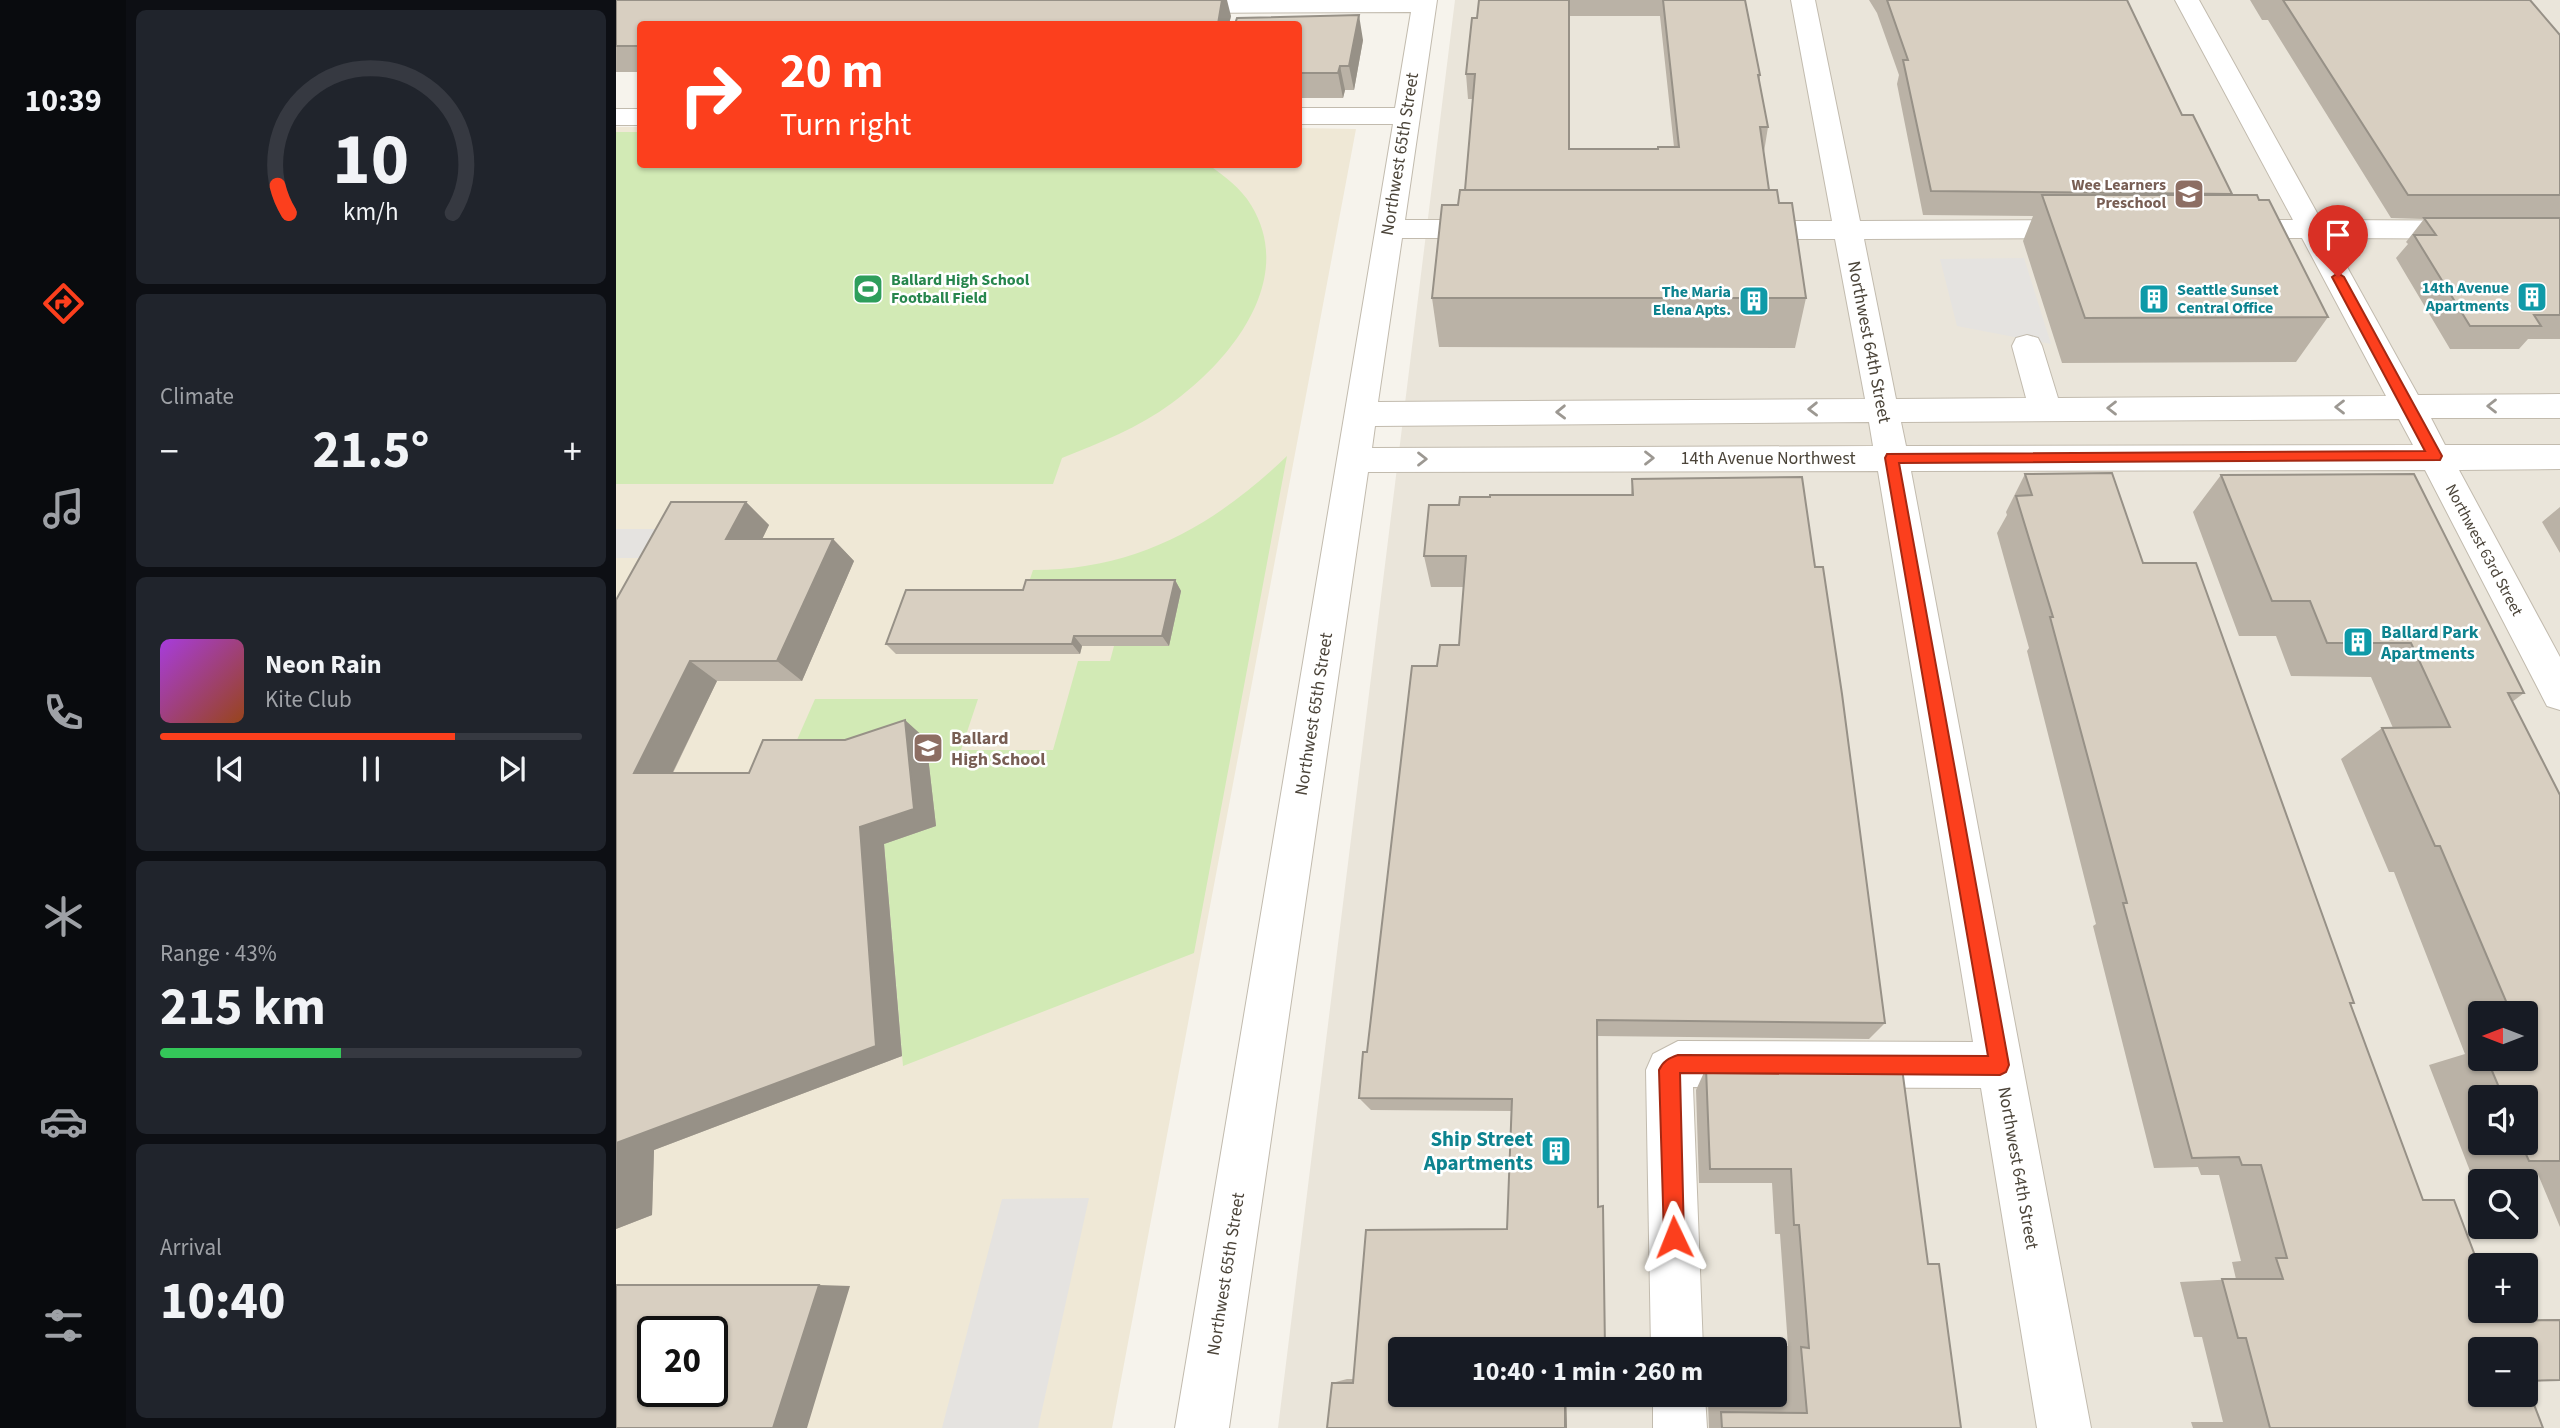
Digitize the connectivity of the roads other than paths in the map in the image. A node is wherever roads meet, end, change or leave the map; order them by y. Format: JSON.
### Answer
{"nodes":[{"id":1,"x":1803,"y":0,"type":"edge"},
{"id":2,"x":2187,"y":0,"type":"edge"},
{"id":3,"x":1425,"y":3,"type":"edge"},
{"id":4,"x":1158,"y":6,"type":"edge"},
{"id":5,"x":1302,"y":116,"type":"edge"},
{"id":6,"x":1406,"y":116,"type":"junction"},
{"id":7,"x":616,"y":117,"type":"edge"},
{"id":8,"x":637,"y":117,"type":"edge"},
{"id":9,"x":1388,"y":229,"type":"junction"},
{"id":10,"x":1514,"y":229,"type":"edge"},
{"id":11,"x":2099,"y":229,"type":"edge"},
{"id":12,"x":2208,"y":229,"type":"edge"},
{"id":13,"x":2311,"y":229,"type":"junction"},
{"id":14,"x":1719,"y":230,"type":"edge"},
{"id":15,"x":1848,"y":230,"type":"junction"},
{"id":16,"x":2560,"y":230,"type":"edge"},
{"id":17,"x":2027,"y":346,"type":"dead end"},
{"id":18,"x":2560,"y":406,"type":"edge"},
{"id":19,"x":2408,"y":407,"type":"junction"},
{"id":20,"x":1881,"y":408,"type":"junction"},
{"id":21,"x":2045,"y":408,"type":"junction"},
{"id":22,"x":1360,"y":414,"type":"junction"},
{"id":23,"x":2435,"y":456,"type":"junction"},
{"id":24,"x":2560,"y":457,"type":"edge"},
{"id":25,"x":1892,"y":458,"type":"junction"},
{"id":26,"x":1353,"y":460,"type":"junction"},
{"id":27,"x":2560,"y":694,"type":"edge"},
{"id":28,"x":2000,"y":1065,"type":"junction"},
{"id":29,"x":1677,"y":1337,"type":"edge"},
{"id":30,"x":1679,"y":1407,"type":"edge"},
{"id":31,"x":1202,"y":1428,"type":"edge"},
{"id":32,"x":1680,"y":1428,"type":"edge"},
{"id":33,"x":2064,"y":1428,"type":"edge"}],
"edges":[{"from":1,"to":15,"type":"street","name":"Northwest 64th Street"},
{"from":2,"to":13,"type":"street","name":"Northwest 63rd Street"},
{"from":3,"to":4,"type":"street"},
{"from":3,"to":6,"type":"street","name":"Northwest 65th Street"},
{"from":5,"to":6,"type":"street"},
{"from":6,"to":9,"type":"street","name":"Northwest 65th Street"},
{"from":7,"to":8,"type":"street"},
{"from":9,"to":10,"type":"street"},
{"from":9,"to":22,"type":"street","name":"Northwest 65th Street"},
{"from":11,"to":15,"type":"street"},
{"from":12,"to":13,"type":"street"},
{"from":13,"to":16,"type":"street"},
{"from":13,"to":19,"type":"street","name":"Northwest 63rd Street"},
{"from":14,"to":15,"type":"street"},
{"from":15,"to":20,"type":"street","name":"Northwest 64th Street"},
{"from":17,"to":21,"type":"street"},
{"from":18,"to":19,"type":"street","one_way":true},
{"from":19,"to":21,"type":"street","one_way":true},
{"from":19,"to":23,"type":"street","name":"Northwest 63rd Street"},
{"from":20,"to":21,"type":"street"},
{"from":20,"to":22,"type":"street","one_way":true},
{"from":20,"to":25,"type":"street","name":"Northwest 64th Street"},
{"from":22,"to":26,"type":"street","name":"Northwest 65th Street"},
{"from":23,"to":24,"type":"street","name":"14th Avenue Northwest"},
{"from":23,"to":25,"type":"street","name":"14th Avenue Northwest"},
{"from":23,"to":27,"type":"street","name":"Northwest 63rd Street"},
{"from":26,"to":25,"type":"street","name":"14th Avenue Northwest","one_way":true},
{"from":25,"to":28,"type":"street","name":"Northwest 64th Street"},
{"from":26,"to":31,"type":"street","name":"Northwest 65th Street"},
{"from":28,"to":29,"type":"street"},
{"from":28,"to":33,"type":"street","name":"Northwest 64th Street"},
{"from":30,"to":32,"type":"street"}]}
